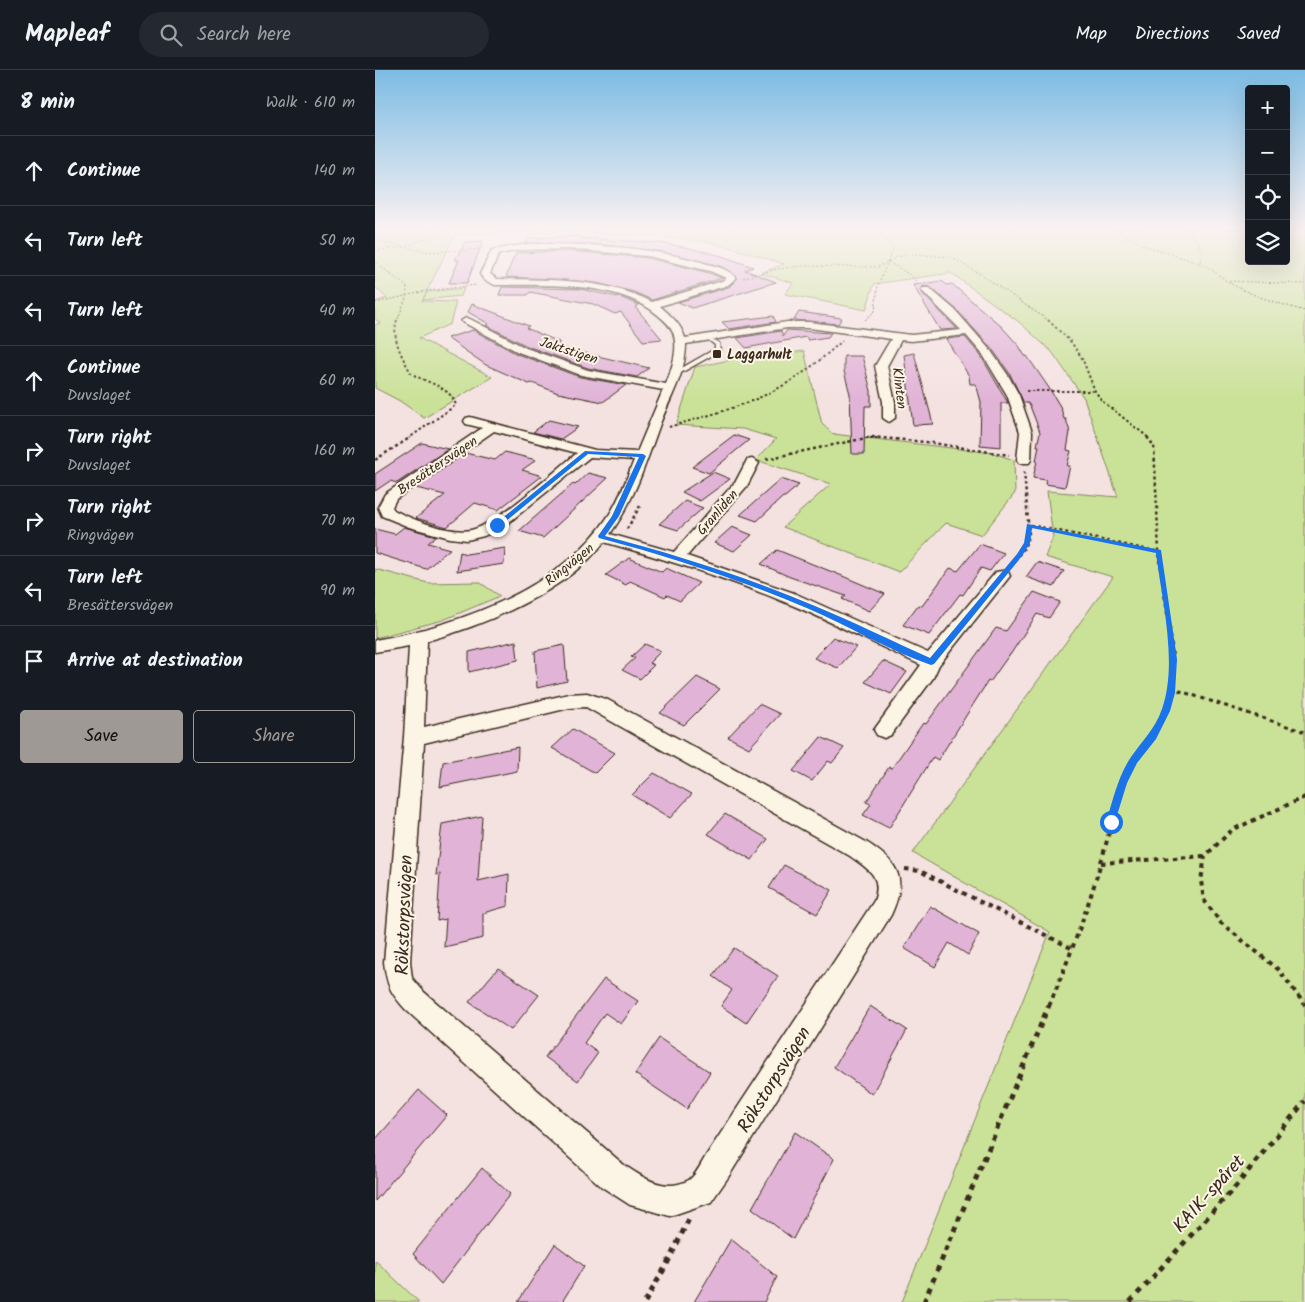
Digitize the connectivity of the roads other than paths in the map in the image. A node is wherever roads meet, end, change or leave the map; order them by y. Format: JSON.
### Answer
{"nodes":[{"id":1,"x":581,"y":285,"type":"edge"},
{"id":2,"x":719,"y":285,"type":"edge"},
{"id":3,"x":925,"y":290,"type":"road end"},
{"id":4,"x":651,"y":306,"type":"junction"},
{"id":5,"x":466,"y":321,"type":"dead end"},
{"id":6,"x":968,"y":332,"type":"junction"},
{"id":7,"x":897,"y":337,"type":"junction"},
{"id":8,"x":708,"y":338,"type":"junction"},
{"id":9,"x":681,"y":342,"type":"junction"},
{"id":10,"x":672,"y":381,"type":"junction"},
{"id":11,"x":889,"y":418,"type":"dead end"},
{"id":12,"x":470,"y":421,"type":"dead end"},
{"id":13,"x":492,"y":427,"type":"junction"},
{"id":14,"x":587,"y":452,"type":"junction"},
{"id":15,"x":643,"y":456,"type":"junction"},
{"id":16,"x":1025,"y":460,"type":"road end"},
{"id":17,"x":751,"y":463,"type":"road end"},
{"id":18,"x":610,"y":539,"type":"junction"},
{"id":19,"x":678,"y":557,"type":"junction"},
{"id":20,"x":1002,"y":576,"type":"road end"},
{"id":21,"x":418,"y":637,"type":"junction"},
{"id":22,"x":375,"y":646,"type":"edge"},
{"id":23,"x":931,"y":662,"type":"junction"},
{"id":24,"x":884,"y":730,"type":"dead end"},
{"id":25,"x":414,"y":737,"type":"junction"}],
"edges":[{"from":1,"to":4,"type":"street"},
{"from":2,"to":4,"type":"street"},
{"from":3,"to":6,"type":"street"},
{"from":4,"to":9,"type":"street"},
{"from":5,"to":10,"type":"street","name":"Jaktstigen"},
{"from":6,"to":7,"type":"street"},
{"from":6,"to":16,"type":"street"},
{"from":7,"to":8,"type":"street"},
{"from":7,"to":11,"type":"street","name":"Klinten"},
{"from":8,"to":9,"type":"street"},
{"from":8,"to":10,"type":"lane"},
{"from":9,"to":10,"type":"street","name":"Ringvägen"},
{"from":10,"to":15,"type":"street","name":"Ringvägen"},
{"from":12,"to":13,"type":"street","name":"Bresättersvägen"},
{"from":13,"to":14,"type":"street","name":"Bresättersvägen"},
{"from":13,"to":14,"type":"street","name":"Bresättersvägen"},
{"from":14,"to":15,"type":"street","name":"Bresättersvägen"},
{"from":15,"to":18,"type":"street","name":"Ringvägen"},
{"from":17,"to":19,"type":"street","name":"Granliden"},
{"from":18,"to":19,"type":"street"},
{"from":18,"to":21,"type":"street","name":"Ringvägen"},
{"from":19,"to":23,"type":"street"},
{"from":20,"to":23,"type":"street"},
{"from":21,"to":22,"type":"street","name":"Ringvägen"},
{"from":21,"to":25,"type":"street","name":"Rökstorpsvägen"},
{"from":23,"to":24,"type":"street"},
{"from":25,"to":25,"type":"street","name":"Rökstorpsvägen"}]}
